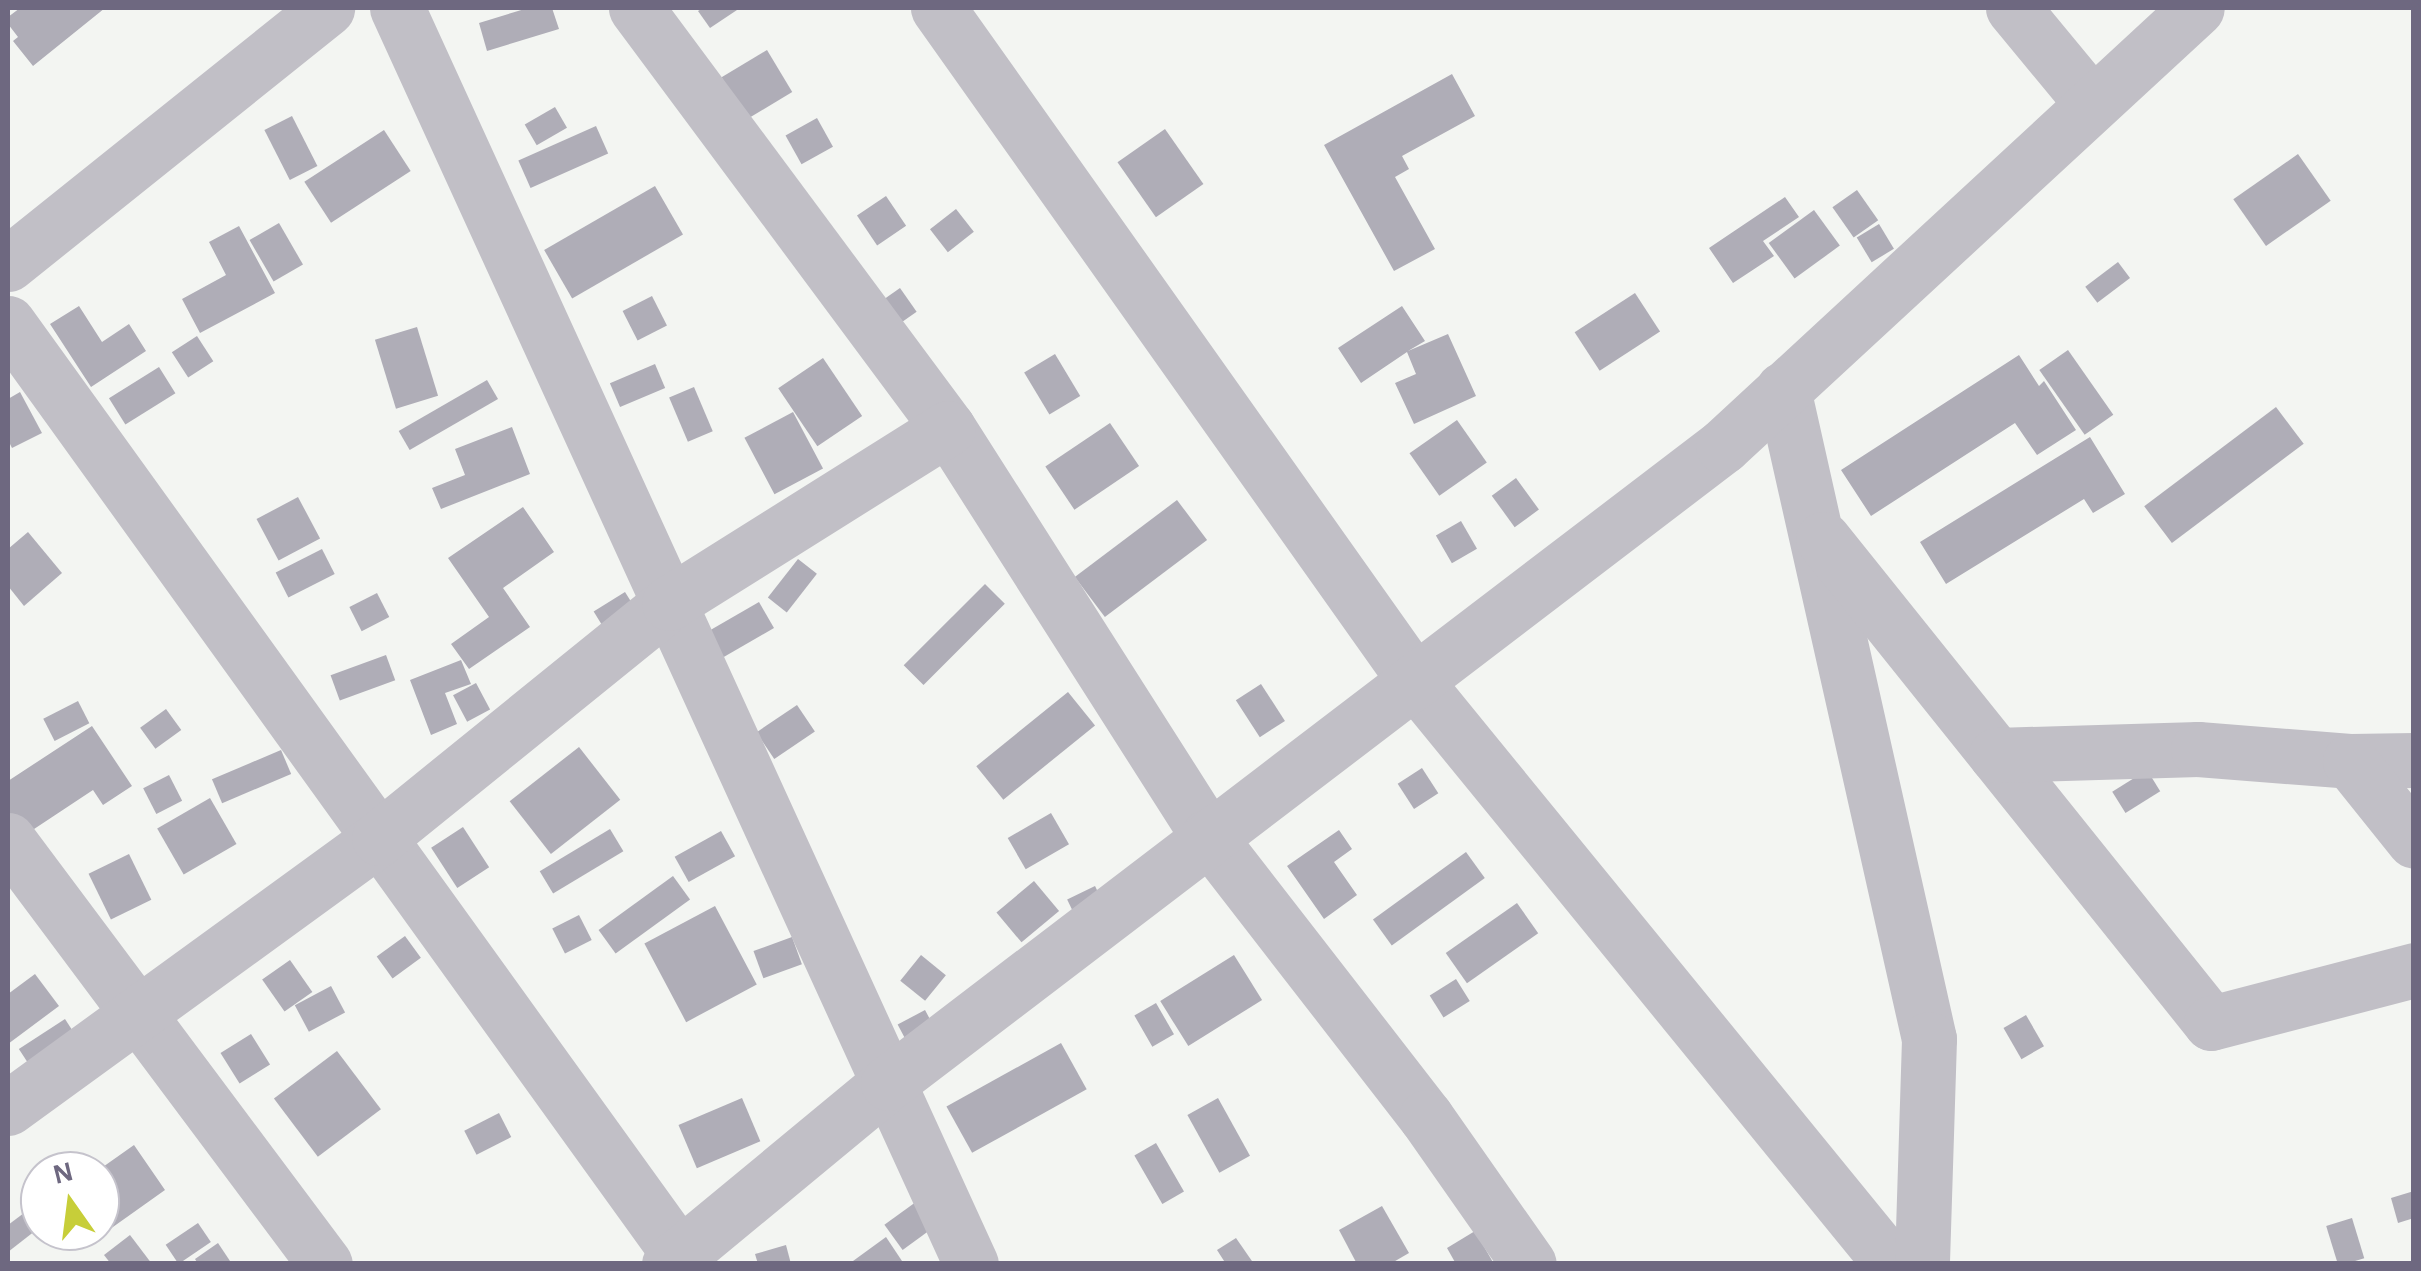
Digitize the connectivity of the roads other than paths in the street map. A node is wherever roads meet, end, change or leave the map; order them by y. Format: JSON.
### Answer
{"nodes":[{"id":1,"x":327,"y":8,"type":"edge"},
{"id":2,"x":396,"y":8,"type":"edge"},
{"id":3,"x":636,"y":8,"type":"edge"},
{"id":4,"x":938,"y":8,"type":"edge"},
{"id":5,"x":2013,"y":8,"type":"edge"},
{"id":6,"x":2197,"y":8,"type":"edge"},
{"id":7,"x":2090,"y":101,"type":"junction"},
{"id":8,"x":8,"y":264,"type":"edge"},
{"id":9,"x":8,"y":323,"type":"edge"},
{"id":10,"x":1783,"y":389,"type":"junction"},
{"id":11,"x":948,"y":428,"type":"junction"},
{"id":12,"x":1814,"y":529,"type":"junction"},
{"id":13,"x":669,"y":604,"type":"junction"},
{"id":14,"x":1415,"y":680,"type":"junction"},
{"id":15,"x":1996,"y":755,"type":"junction"},
{"id":16,"x":2414,"y":760,"type":"edge"},
{"id":17,"x":2350,"y":761,"type":"junction"},
{"id":18,"x":1208,"y":836,"type":"junction"},
{"id":19,"x":379,"y":838,"type":"junction"},
{"id":20,"x":8,"y":840,"type":"edge"},
{"id":21,"x":2414,"y":841,"type":"edge"},
{"id":22,"x":2414,"y":970,"type":"edge"},
{"id":23,"x":136,"y":1010,"type":"junction"},
{"id":24,"x":888,"y":1083,"type":"junction"},
{"id":25,"x":8,"y":1108,"type":"edge"},
{"id":26,"x":1918,"y":1259,"type":"edge"},
{"id":27,"x":678,"y":1261,"type":"edge"},
{"id":28,"x":326,"y":1264,"type":"edge"},
{"id":29,"x":971,"y":1264,"type":"edge"},
{"id":30,"x":1528,"y":1264,"type":"edge"}],
"edges":[{"from":1,"to":8,"type":"street"},
{"from":2,"to":13,"type":"street"},
{"from":3,"to":11,"type":"street"},
{"from":4,"to":14,"type":"street"},
{"from":5,"to":7,"type":"street"},
{"from":6,"to":7,"type":"street"},
{"from":7,"to":10,"type":"street"},
{"from":9,"to":19,"type":"street"},
{"from":10,"to":12,"type":"street"},
{"from":10,"to":14,"type":"street"},
{"from":11,"to":13,"type":"street"},
{"from":11,"to":18,"type":"street"},
{"from":12,"to":15,"type":"street"},
{"from":12,"to":26,"type":"street"},
{"from":13,"to":19,"type":"street"},
{"from":13,"to":24,"type":"street"},
{"from":14,"to":18,"type":"street"},
{"from":14,"to":26,"type":"street"},
{"from":15,"to":17,"type":"street"},
{"from":15,"to":22,"type":"street"},
{"from":16,"to":17,"type":"street"},
{"from":17,"to":21,"type":"street"},
{"from":18,"to":24,"type":"street"},
{"from":18,"to":30,"type":"street"},
{"from":19,"to":23,"type":"street"},
{"from":19,"to":27,"type":"street"},
{"from":20,"to":23,"type":"street"},
{"from":23,"to":25,"type":"street"},
{"from":23,"to":28,"type":"street"},
{"from":24,"to":27,"type":"street"},
{"from":24,"to":29,"type":"street"}]}
